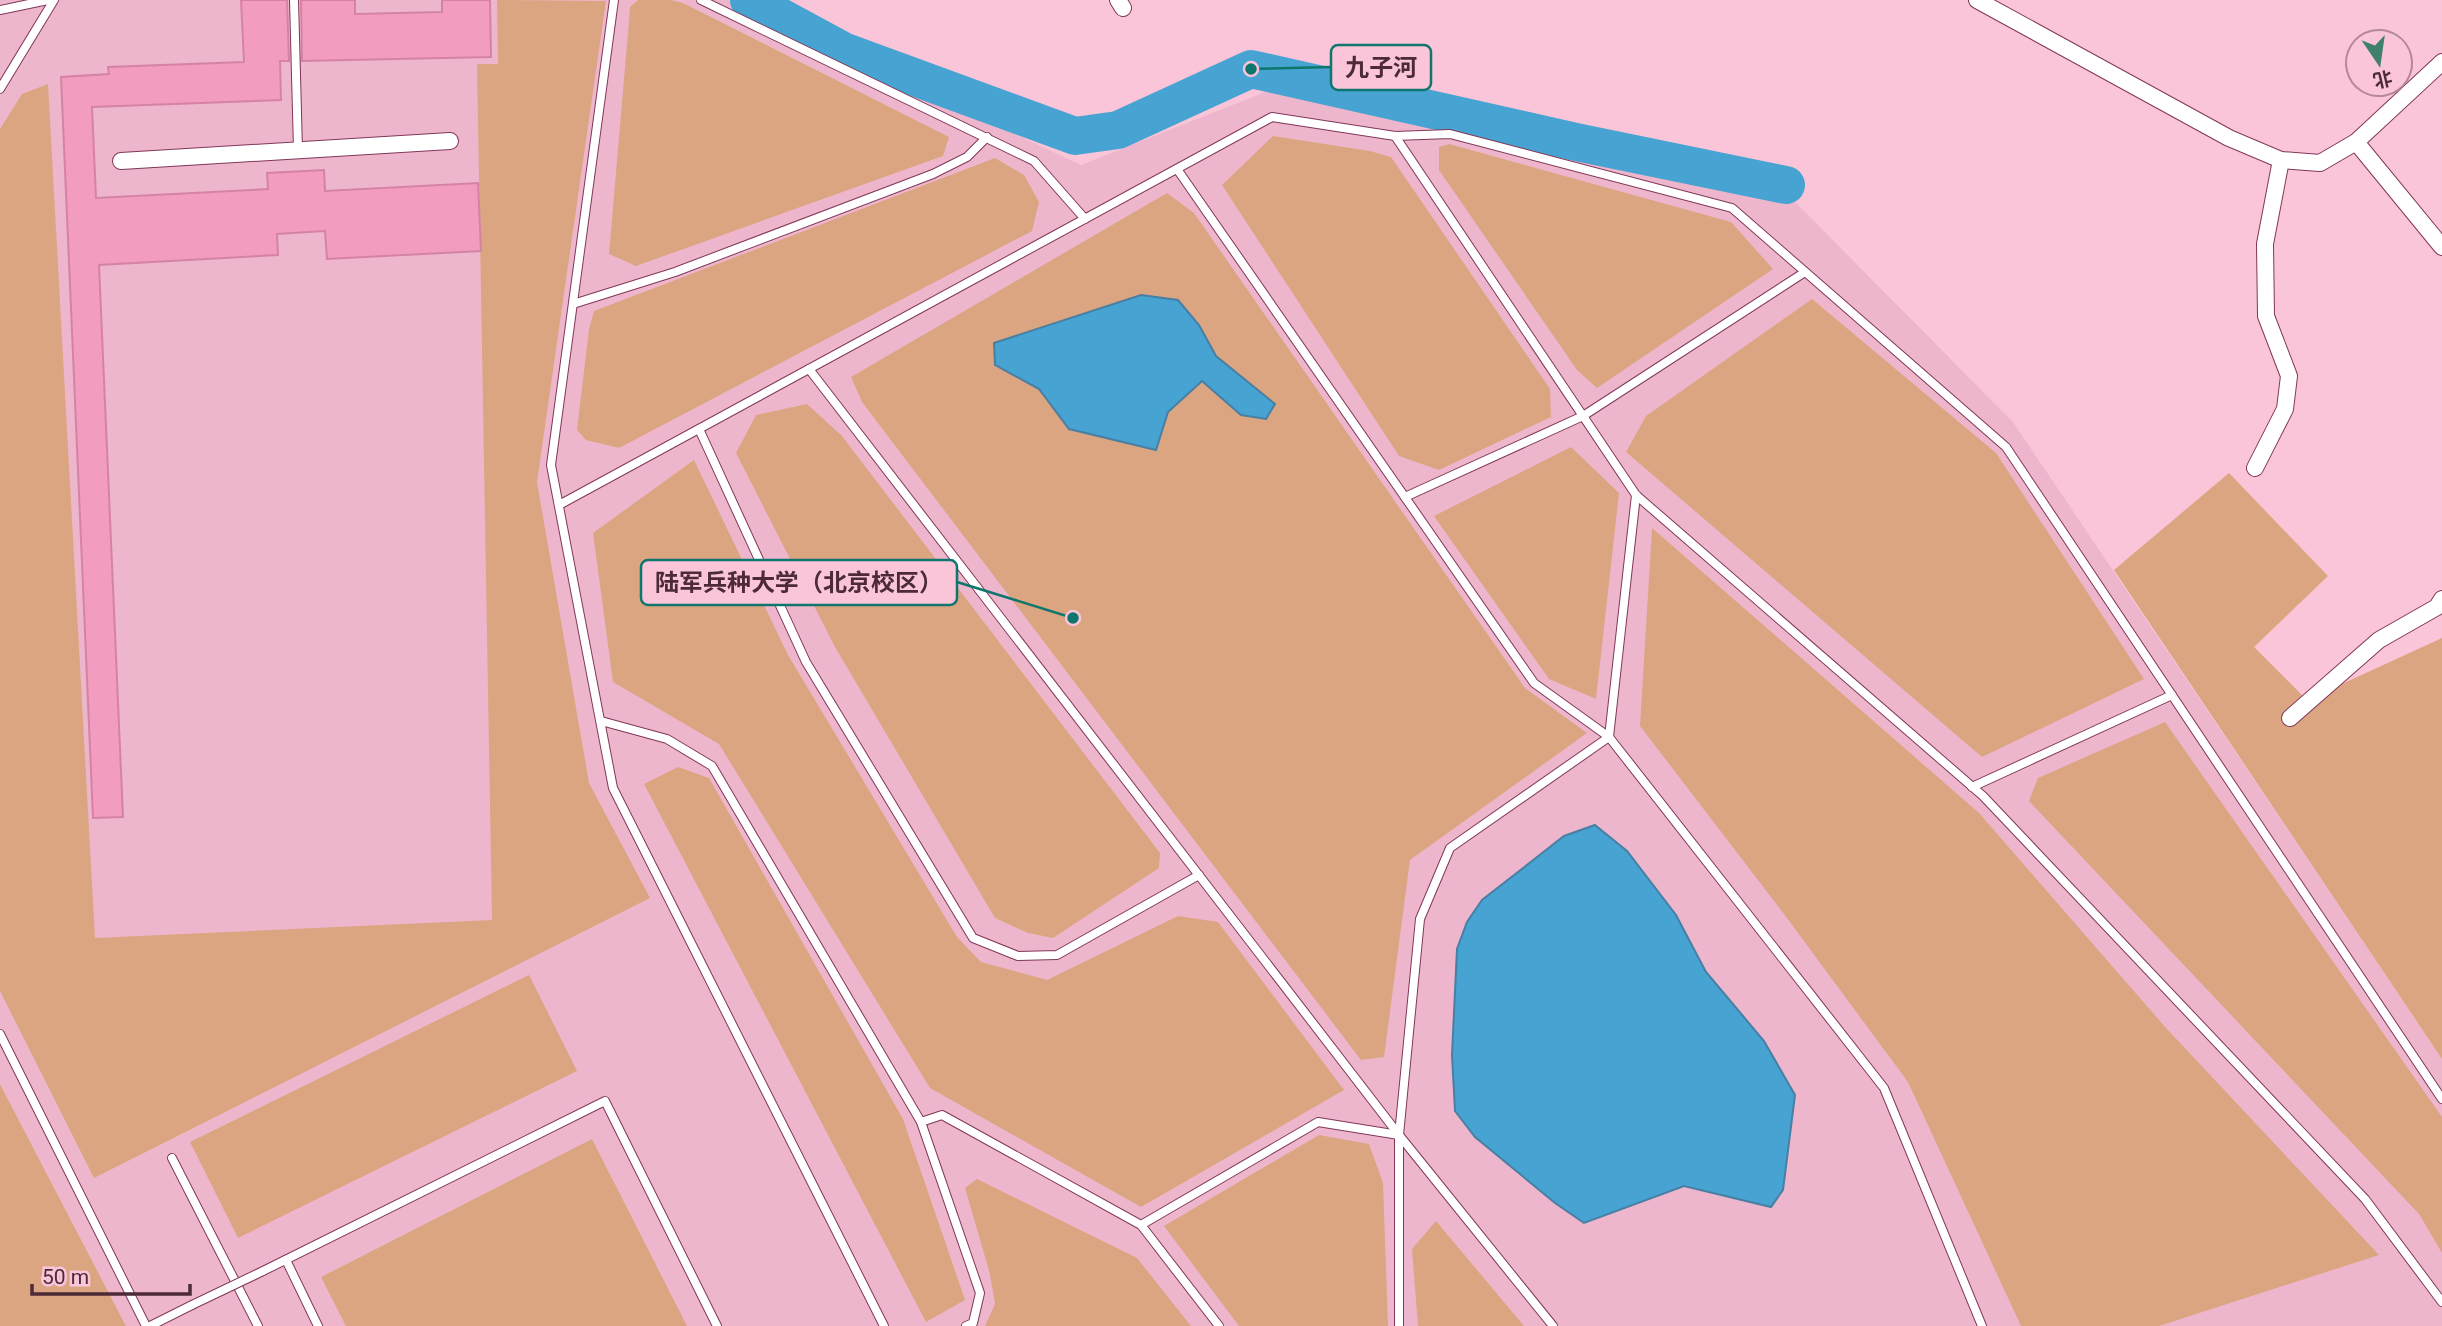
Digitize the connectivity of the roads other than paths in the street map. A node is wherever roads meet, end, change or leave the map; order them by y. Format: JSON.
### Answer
{"nodes":[{"id":1,"x":48,"y":0,"type":"edge"},
{"id":2,"x":54,"y":0,"type":"edge"},
{"id":3,"x":294,"y":0,"type":"edge"},
{"id":4,"x":614,"y":0,"type":"edge"},
{"id":5,"x":701,"y":0,"type":"edge"},
{"id":6,"x":1977,"y":0,"type":"edge"},
{"id":7,"x":0,"y":10,"type":"edge"},
{"id":8,"x":2442,"y":62,"type":"edge"},
{"id":9,"x":0,"y":89,"type":"edge"},
{"id":10,"x":1395,"y":136,"type":"junction"},
{"id":11,"x":987,"y":137,"type":"junction"},
{"id":12,"x":450,"y":141,"type":"dead end"},
{"id":13,"x":2356,"y":142,"type":"junction"},
{"id":14,"x":298,"y":150,"type":"junction"},
{"id":15,"x":2281,"y":160,"type":"junction"},
{"id":16,"x":121,"y":161,"type":"dead end"},
{"id":17,"x":1177,"y":169,"type":"junction"},
{"id":18,"x":1084,"y":219,"type":"junction"},
{"id":19,"x":2442,"y":247,"type":"edge"},
{"id":20,"x":1805,"y":272,"type":"junction"},
{"id":21,"x":573,"y":304,"type":"junction"},
{"id":22,"x":809,"y":369,"type":"junction"},
{"id":23,"x":1583,"y":416,"type":"junction"},
{"id":24,"x":699,"y":429,"type":"junction"},
{"id":25,"x":2255,"y":468,"type":"dead end"},
{"id":26,"x":1636,"y":495,"type":"junction"},
{"id":27,"x":1405,"y":497,"type":"junction"},
{"id":28,"x":559,"y":505,"type":"junction"},
{"id":29,"x":2442,"y":600,"type":"edge"},
{"id":30,"x":2172,"y":695,"type":"junction"},
{"id":31,"x":2290,"y":718,"type":"dead end"},
{"id":32,"x":601,"y":721,"type":"junction"},
{"id":33,"x":1609,"y":737,"type":"junction"},
{"id":34,"x":1972,"y":787,"type":"junction"},
{"id":35,"x":1199,"y":875,"type":"junction"},
{"id":36,"x":0,"y":1034,"type":"edge"},
{"id":37,"x":2442,"y":1099,"type":"edge"},
{"id":38,"x":921,"y":1122,"type":"junction"},
{"id":39,"x":1399,"y":1135,"type":"junction"},
{"id":40,"x":172,"y":1158,"type":"dead end"},
{"id":41,"x":1141,"y":1225,"type":"junction"},
{"id":42,"x":286,"y":1260,"type":"junction"},
{"id":43,"x":2442,"y":1302,"type":"edge"},
{"id":44,"x":148,"y":1326,"type":"edge"},
{"id":45,"x":258,"y":1326,"type":"edge"},
{"id":46,"x":318,"y":1326,"type":"edge"},
{"id":47,"x":717,"y":1326,"type":"edge"},
{"id":48,"x":884,"y":1326,"type":"edge"},
{"id":49,"x":966,"y":1326,"type":"edge"},
{"id":50,"x":1219,"y":1326,"type":"edge"},
{"id":51,"x":1399,"y":1326,"type":"edge"},
{"id":52,"x":1553,"y":1326,"type":"edge"},
{"id":53,"x":1982,"y":1326,"type":"edge"}],
"edges":[{"from":1,"to":7,"type":"lane"},
{"from":2,"to":9,"type":"lane"},
{"from":3,"to":14,"type":"lane"},
{"from":4,"to":21,"type":"lane"},
{"from":5,"to":11,"type":"lane"},
{"from":6,"to":15,"type":"street"},
{"from":8,"to":13,"type":"street"},
{"from":10,"to":17,"type":"lane"},
{"from":10,"to":20,"type":"lane"},
{"from":10,"to":23,"type":"lane"},
{"from":11,"to":18,"type":"lane"},
{"from":11,"to":21,"type":"lane"},
{"from":12,"to":14,"type":"street"},
{"from":13,"to":15,"type":"street"},
{"from":13,"to":19,"type":"street"},
{"from":14,"to":16,"type":"street"},
{"from":15,"to":25,"type":"street"},
{"from":17,"to":18,"type":"lane"},
{"from":17,"to":27,"type":"lane"},
{"from":18,"to":22,"type":"lane"},
{"from":20,"to":23,"type":"lane"},
{"from":20,"to":30,"type":"lane"},
{"from":21,"to":28,"type":"lane"},
{"from":22,"to":24,"type":"lane"},
{"from":22,"to":35,"type":"lane"},
{"from":23,"to":26,"type":"lane"},
{"from":23,"to":27,"type":"lane"},
{"from":24,"to":28,"type":"lane"},
{"from":24,"to":35,"type":"lane"},
{"from":26,"to":33,"type":"lane"},
{"from":26,"to":34,"type":"lane"},
{"from":27,"to":33,"type":"lane"},
{"from":28,"to":32,"type":"lane"},
{"from":29,"to":31,"type":"street"},
{"from":30,"to":34,"type":"lane"},
{"from":30,"to":37,"type":"lane"},
{"from":32,"to":38,"type":"lane"},
{"from":32,"to":48,"type":"lane"},
{"from":33,"to":39,"type":"lane"},
{"from":33,"to":53,"type":"lane"},
{"from":34,"to":43,"type":"lane"},
{"from":35,"to":39,"type":"lane"},
{"from":36,"to":44,"type":"lane"},
{"from":38,"to":41,"type":"lane"},
{"from":38,"to":49,"type":"lane"},
{"from":39,"to":41,"type":"lane"},
{"from":39,"to":51,"type":"lane"},
{"from":39,"to":52,"type":"lane"},
{"from":40,"to":45,"type":"lane"},
{"from":41,"to":50,"type":"lane"},
{"from":42,"to":44,"type":"lane","bridge":true},
{"from":42,"to":46,"type":"lane"},
{"from":42,"to":47,"type":"lane"}]}
